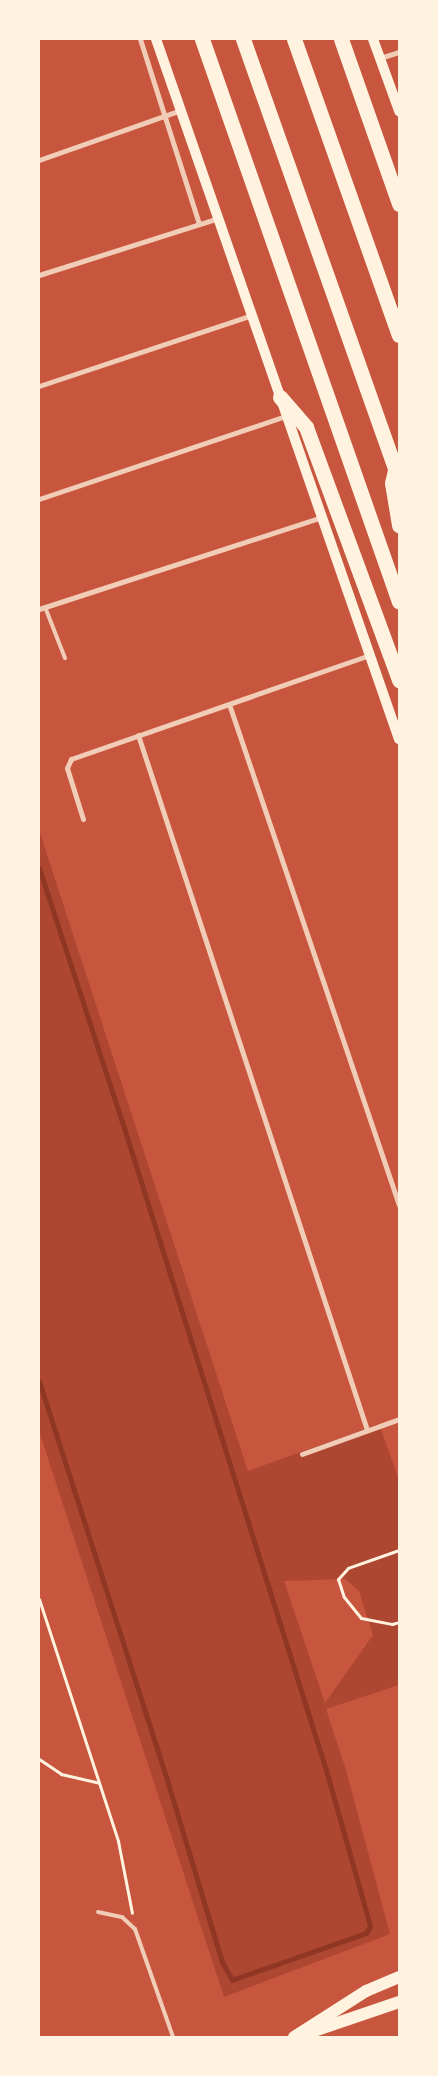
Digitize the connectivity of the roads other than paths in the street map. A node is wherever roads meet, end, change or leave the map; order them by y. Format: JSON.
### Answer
{"nodes":[{"id":1,"x":140,"y":39,"type":"edge"},
{"id":2,"x":202,"y":39,"type":"edge"},
{"id":3,"x":242,"y":39,"type":"edge"},
{"id":4,"x":294,"y":39,"type":"edge"},
{"id":5,"x":341,"y":39,"type":"edge"},
{"id":6,"x":373,"y":39,"type":"edge"},
{"id":7,"x":157,"y":41,"type":"edge"},
{"id":8,"x":399,"y":52,"type":"edge"},
{"id":9,"x":380,"y":58,"type":"junction"},
{"id":10,"x":181,"y":110,"type":"junction"},
{"id":11,"x":399,"y":111,"type":"edge"},
{"id":12,"x":164,"y":116,"type":"junction"},
{"id":13,"x":39,"y":160,"type":"edge"},
{"id":14,"x":399,"y":204,"type":"edge"},
{"id":15,"x":220,"y":218,"type":"junction"},
{"id":16,"x":199,"y":224,"type":"junction"},
{"id":17,"x":39,"y":275,"type":"edge"},
{"id":18,"x":252,"y":315,"type":"junction"},
{"id":19,"x":399,"y":335,"type":"edge"},
{"id":20,"x":39,"y":386,"type":"edge"},
{"id":21,"x":280,"y":397,"type":"junction"},
{"id":22,"x":286,"y":416,"type":"junction"},
{"id":23,"x":397,"y":474,"type":"edge"},
{"id":24,"x":39,"y":499,"type":"edge"},
{"id":25,"x":322,"y":517,"type":"junction"},
{"id":26,"x":399,"y":525,"type":"edge"},
{"id":27,"x":399,"y":602,"type":"edge"},
{"id":28,"x":45,"y":607,"type":"junction"},
{"id":29,"x":39,"y":609,"type":"edge"},
{"id":30,"x":371,"y":654,"type":"junction"},
{"id":31,"x":65,"y":658,"type":"dead end"},
{"id":32,"x":399,"y":680,"type":"edge"},
{"id":33,"x":228,"y":704,"type":"junction"},
{"id":34,"x":138,"y":735,"type":"junction"},
{"id":35,"x":399,"y":739,"type":"edge"},
{"id":36,"x":83,"y":819,"type":"dead end"},
{"id":37,"x":399,"y":1205,"type":"edge"},
{"id":38,"x":399,"y":1419,"type":"edge"},
{"id":39,"x":367,"y":1430,"type":"junction"},
{"id":40,"x":302,"y":1454,"type":"dead end"},
{"id":41,"x":98,"y":1912,"type":"dead end"},
{"id":42,"x":399,"y":1977,"type":"edge"},
{"id":43,"x":399,"y":2002,"type":"edge"},
{"id":44,"x":172,"y":2037,"type":"edge"},
{"id":45,"x":294,"y":2037,"type":"edge"}],
"edges":[{"from":1,"to":12,"type":"street"},
{"from":2,"to":27,"type":"highway"},
{"from":3,"to":23,"type":"highway"},
{"from":4,"to":19,"type":"highway"},
{"from":5,"to":14,"type":"highway"},
{"from":6,"to":9,"type":"main road"},
{"from":7,"to":10,"type":"main road"},
{"from":8,"to":9,"type":"street"},
{"from":9,"to":11,"type":"main road"},
{"from":10,"to":12,"type":"street"},
{"from":10,"to":15,"type":"main road"},
{"from":12,"to":13,"type":"street"},
{"from":12,"to":16,"type":"street"},
{"from":15,"to":16,"type":"street"},
{"from":15,"to":18,"type":"main road"},
{"from":16,"to":17,"type":"street"},
{"from":18,"to":20,"type":"street"},
{"from":18,"to":21,"type":"main road"},
{"from":21,"to":22,"type":"main road"},
{"from":21,"to":32,"type":"highway"},
{"from":22,"to":24,"type":"street"},
{"from":22,"to":25,"type":"main road"},
{"from":23,"to":26,"type":"highway"},
{"from":25,"to":28,"type":"street"},
{"from":25,"to":30,"type":"main road"},
{"from":28,"to":29,"type":"street"},
{"from":28,"to":31,"type":"lane"},
{"from":30,"to":33,"type":"street"},
{"from":30,"to":35,"type":"main road"},
{"from":33,"to":34,"type":"street"},
{"from":33,"to":37,"type":"street"},
{"from":34,"to":36,"type":"street"},
{"from":34,"to":39,"type":"street"},
{"from":38,"to":39,"type":"street"},
{"from":39,"to":40,"type":"street"},
{"from":41,"to":44,"type":"lane"},
{"from":42,"to":45,"type":"main road"},
{"from":43,"to":45,"type":"main road"}]}
